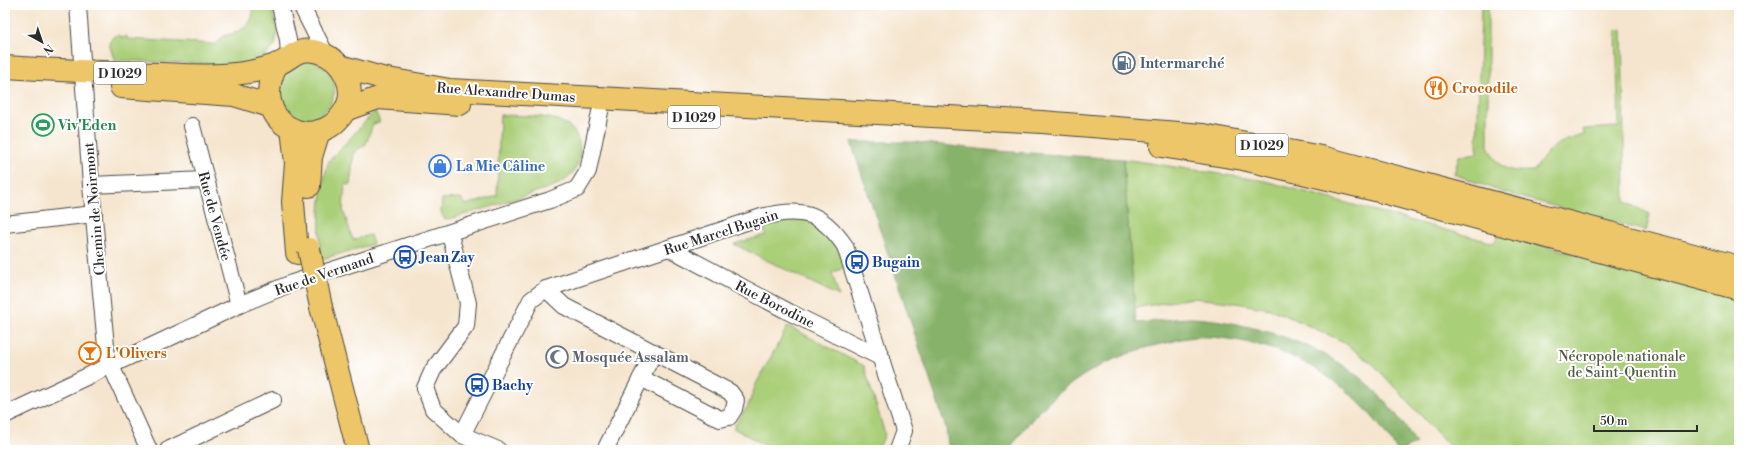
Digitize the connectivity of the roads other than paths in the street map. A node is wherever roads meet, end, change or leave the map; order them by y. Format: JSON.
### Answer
{"nodes":[{"id":1,"x":78,"y":5,"type":"edge"},
{"id":2,"x":280,"y":5,"type":"edge"},
{"id":3,"x":301,"y":5,"type":"edge"},
{"id":4,"x":283,"y":60,"type":"junction"},
{"id":5,"x":333,"y":60,"type":"junction"},
{"id":6,"x":5,"y":67,"type":"edge"},
{"id":7,"x":84,"y":79,"type":"junction"},
{"id":8,"x":5,"y":80,"type":"edge"},
{"id":9,"x":601,"y":105,"type":"junction"},
{"id":10,"x":270,"y":106,"type":"junction"},
{"id":11,"x":345,"y":110,"type":"junction"},
{"id":12,"x":192,"y":126,"type":"dead end"},
{"id":13,"x":292,"y":129,"type":"junction"},
{"id":14,"x":319,"y":131,"type":"junction"},
{"id":15,"x":205,"y":180,"type":"junction"},
{"id":16,"x":91,"y":185,"type":"junction"},
{"id":17,"x":94,"y":214,"type":"junction"},
{"id":18,"x":5,"y":224,"type":"edge"},
{"id":19,"x":448,"y":233,"type":"junction"},
{"id":20,"x":669,"y":248,"type":"junction"},
{"id":21,"x":303,"y":251,"type":"junction"},
{"id":22,"x":1739,"y":267,"type":"edge"},
{"id":23,"x":546,"y":289,"type":"junction"},
{"id":24,"x":1739,"y":289,"type":"edge"},
{"id":25,"x":239,"y":305,"type":"junction"},
{"id":26,"x":314,"y":309,"type":"junction"},
{"id":27,"x":654,"y":352,"type":"junction"},
{"id":28,"x":882,"y":358,"type":"junction"},
{"id":29,"x":111,"y":365,"type":"junction"},
{"id":30,"x":641,"y":378,"type":"junction"},
{"id":31,"x":273,"y":400,"type":"dead end"},
{"id":32,"x":5,"y":415,"type":"edge"},
{"id":33,"x":462,"y":435,"type":"junction"},
{"id":34,"x":149,"y":450,"type":"edge"},
{"id":35,"x":168,"y":450,"type":"edge"},
{"id":36,"x":347,"y":450,"type":"edge"},
{"id":37,"x":358,"y":450,"type":"edge"},
{"id":38,"x":471,"y":450,"type":"edge"},
{"id":39,"x":498,"y":450,"type":"edge"},
{"id":40,"x":605,"y":450,"type":"edge"},
{"id":41,"x":897,"y":450,"type":"edge"}],
"edges":[{"from":1,"to":7,"type":"street","name":"Chemin de Noirmont"},
{"from":2,"to":4,"type":"street"},
{"from":3,"to":5,"type":"street"},
{"from":4,"to":5,"type":"main road"},
{"from":4,"to":7,"type":"main road","number":"D 1029"},
{"from":4,"to":10,"type":"main road"},
{"from":5,"to":9,"type":"main road","name":"Rue Alexandre Dumas"},
{"from":5,"to":11,"type":"main road"},
{"from":6,"to":7,"type":"main road","number":"D 1029"},
{"from":7,"to":8,"type":"main road"},
{"from":7,"to":10,"type":"main road"},
{"from":7,"to":16,"type":"street","name":"Chemin de Noirmont"},
{"from":9,"to":11,"type":"main road","name":"Rue Alexandre Dumas"},
{"from":9,"to":19,"type":"street","name":"Rue de Vermand"},
{"from":9,"to":22,"type":"main road","number":"D 1029"},
{"from":9,"to":24,"type":"main road","number":"D 1029"},
{"from":10,"to":13,"type":"main road"},
{"from":11,"to":14,"type":"main road"},
{"from":12,"to":15,"type":"street","name":"Rue de Vendée"},
{"from":13,"to":14,"type":"main road"},
{"from":13,"to":21,"type":"main road"},
{"from":14,"to":21,"type":"main road"},
{"from":15,"to":16,"type":"street"},
{"from":15,"to":25,"type":"street","name":"Rue de Vendée"},
{"from":16,"to":17,"type":"street","name":"Chemin de Noirmont"},
{"from":17,"to":18,"type":"street"},
{"from":17,"to":29,"type":"street","name":"Chemin de Noirmont"},
{"from":19,"to":25,"type":"street","name":"Rue de Vermand"},
{"from":19,"to":33,"type":"street"},
{"from":20,"to":23,"type":"street","name":"Rue Marcel Bugain"},
{"from":20,"to":28,"type":"street","name":"Rue Borodine"},
{"from":20,"to":28,"type":"street","name":"Rue Marcel Bugain"},
{"from":21,"to":26,"type":"main road"},
{"from":23,"to":27,"type":"street"},
{"from":23,"to":33,"type":"street","name":"Rue Marcel Bugain"},
{"from":25,"to":29,"type":"street","name":"Rue de Vermand"},
{"from":26,"to":36,"type":"main road"},
{"from":26,"to":37,"type":"main road"},
{"from":27,"to":30,"type":"street"},
{"from":27,"to":30,"type":"street"},
{"from":28,"to":41,"type":"street","name":"Rue Marcel Bugain"},
{"from":29,"to":32,"type":"street","name":"Rue de Vermand"},
{"from":29,"to":34,"type":"street","name":"Chemin de Noirmont"},
{"from":30,"to":40,"type":"street"},
{"from":31,"to":35,"type":"street"},
{"from":33,"to":38,"type":"street"},
{"from":33,"to":39,"type":"street"}]}
